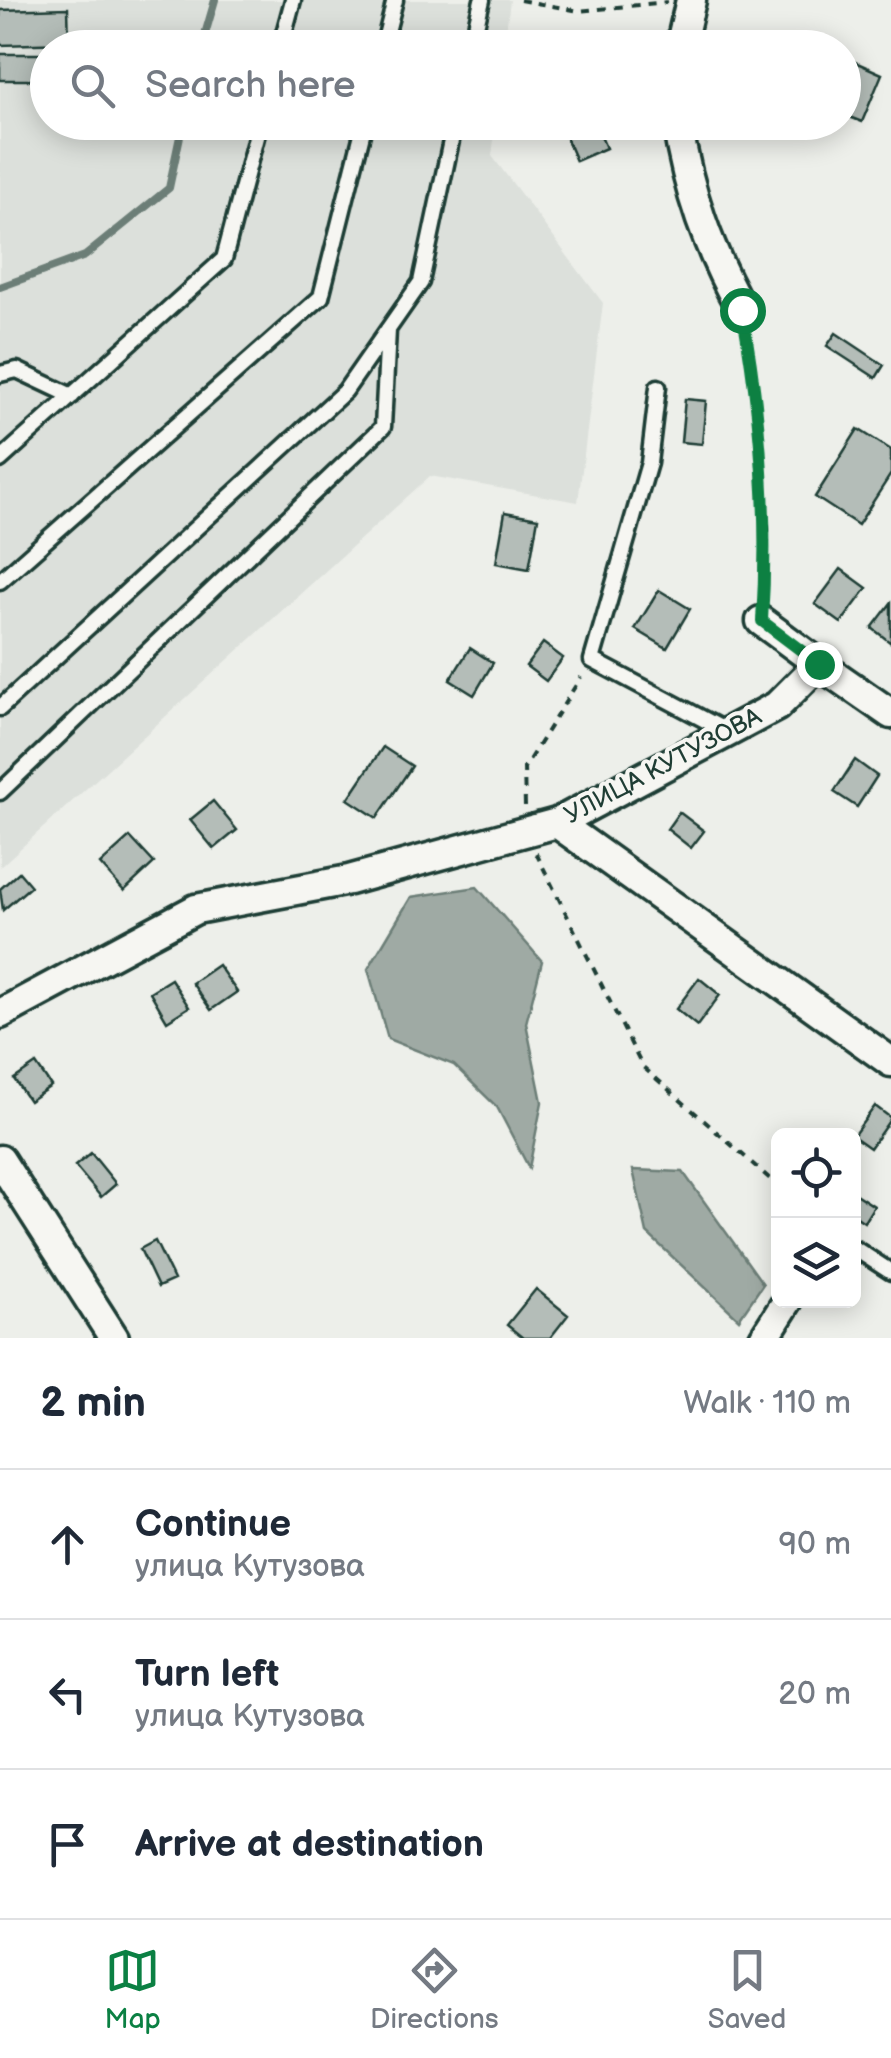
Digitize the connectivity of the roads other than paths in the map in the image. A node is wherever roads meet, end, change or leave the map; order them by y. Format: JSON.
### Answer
{"nodes":[{"id":1,"x":293,"y":0,"type":"edge"},
{"id":2,"x":396,"y":0,"type":"edge"},
{"id":3,"x":482,"y":0,"type":"edge"},
{"id":4,"x":692,"y":0,"type":"edge"},
{"id":5,"x":285,"y":30,"type":"edge"},
{"id":6,"x":388,"y":30,"type":"edge"},
{"id":7,"x":476,"y":30,"type":"edge"},
{"id":8,"x":684,"y":30,"type":"edge"},
{"id":9,"x":255,"y":140,"type":"edge"},
{"id":10,"x":360,"y":140,"type":"edge"},
{"id":11,"x":452,"y":140,"type":"edge"},
{"id":12,"x":680,"y":140,"type":"edge"},
{"id":13,"x":742,"y":310,"type":"road end"},
{"id":14,"x":388,"y":329,"type":"junction"},
{"id":15,"x":0,"y":374,"type":"edge"},
{"id":16,"x":658,"y":387,"type":"dead end"},
{"id":17,"x":72,"y":396,"type":"junction"},
{"id":18,"x":0,"y":460,"type":"edge"},
{"id":19,"x":0,"y":581,"type":"edge"},
{"id":20,"x":762,"y":621,"type":"road end"},
{"id":21,"x":819,"y":664,"type":"junction"},
{"id":22,"x":0,"y":708,"type":"edge"},
{"id":23,"x":891,"y":714,"type":"edge"},
{"id":24,"x":727,"y":732,"type":"junction"},
{"id":25,"x":0,"y":792,"type":"edge"},
{"id":26,"x":558,"y":823,"type":"junction"},
{"id":27,"x":0,"y":1014,"type":"edge"},
{"id":28,"x":891,"y":1062,"type":"edge"},
{"id":29,"x":0,"y":1160,"type":"edge"},
{"id":30,"x":861,"y":1253,"type":"edge"},
{"id":31,"x":891,"y":1272,"type":"edge"},
{"id":32,"x":783,"y":1308,"type":"edge"},
{"id":33,"x":114,"y":1338,"type":"edge"},
{"id":34,"x":764,"y":1338,"type":"edge"}],
"edges":[{"from":1,"to":5,"type":"lane"},
{"from":2,"to":6,"type":"lane"},
{"from":3,"to":7,"type":"lane"},
{"from":4,"to":8,"type":"street"},
{"from":9,"to":17,"type":"lane"},
{"from":10,"to":19,"type":"lane"},
{"from":11,"to":14,"type":"lane"},
{"from":12,"to":13,"type":"street"},
{"from":14,"to":22,"type":"lane"},
{"from":14,"to":25,"type":"lane"},
{"from":15,"to":17,"type":"lane"},
{"from":16,"to":24,"type":"lane"},
{"from":17,"to":18,"type":"lane"},
{"from":20,"to":21,"type":"street"},
{"from":21,"to":23,"type":"street"},
{"from":21,"to":24,"type":"street","name":"УЛИЦА КУТУЗОВА"},
{"from":24,"to":26,"type":"street","name":"УЛИЦА КУТУЗОВА"},
{"from":26,"to":27,"type":"street","name":"УЛИЦА КУТУЗОВА"},
{"from":26,"to":28,"type":"street"},
{"from":29,"to":33,"type":"street"},
{"from":30,"to":31,"type":"lane"},
{"from":32,"to":34,"type":"street"}]}
